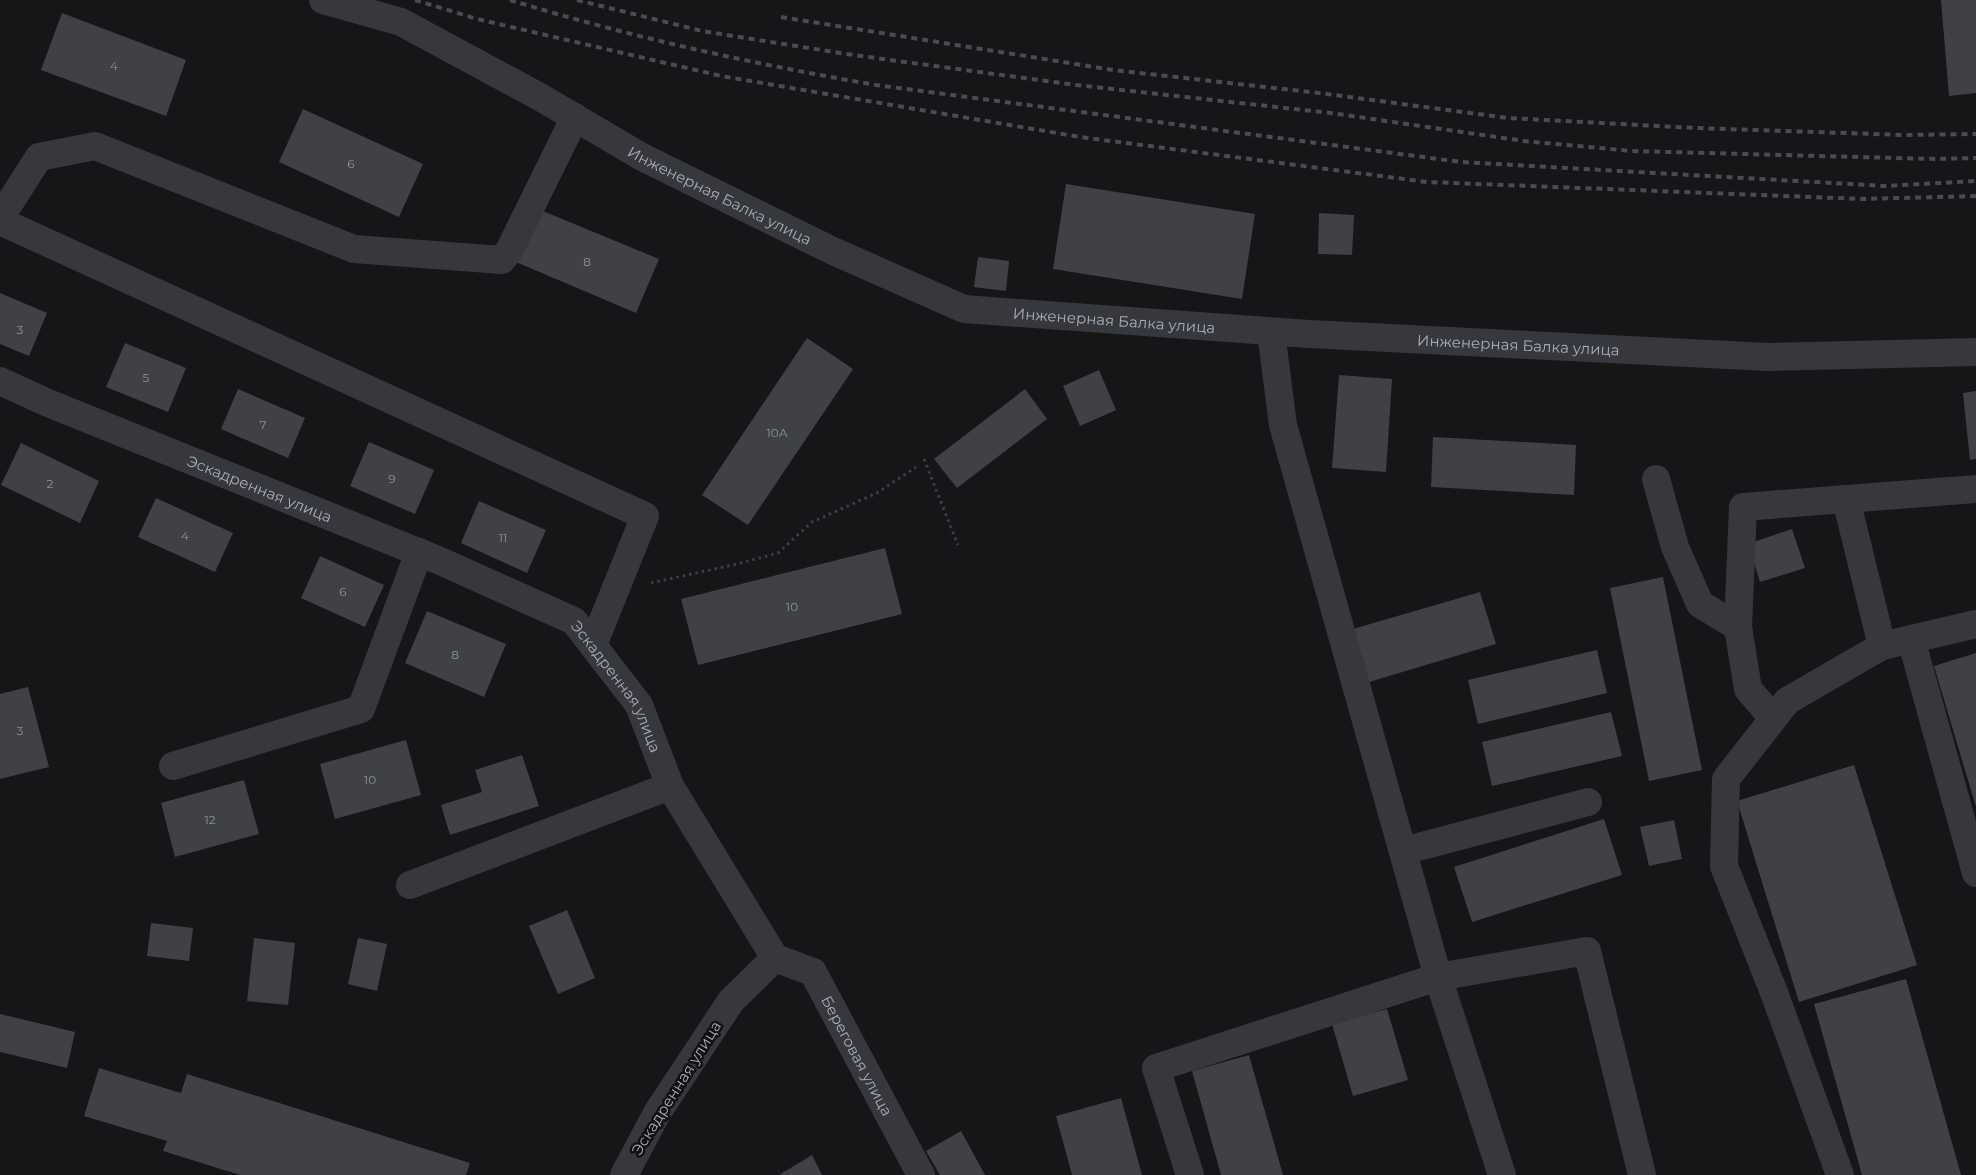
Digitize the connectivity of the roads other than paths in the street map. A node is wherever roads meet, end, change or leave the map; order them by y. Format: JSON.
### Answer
{"nodes":[{"id":1,"x":323,"y":0,"type":"edge"},
{"id":2,"x":574,"y":117,"type":"junction"},
{"id":3,"x":0,"y":219,"type":"edge"},
{"id":4,"x":1271,"y":332,"type":"junction"},
{"id":5,"x":1976,"y":352,"type":"edge"},
{"id":6,"x":0,"y":381,"type":"edge"},
{"id":7,"x":1656,"y":479,"type":"dead end"},
{"id":8,"x":1976,"y":489,"type":"edge"},
{"id":9,"x":1846,"y":499,"type":"junction"},
{"id":10,"x":419,"y":552,"type":"junction"},
{"id":11,"x":1976,"y":624,"type":"edge"},
{"id":12,"x":1738,"y":627,"type":"junction"},
{"id":13,"x":1910,"y":639,"type":"junction"},
{"id":14,"x":593,"y":645,"type":"junction"},
{"id":15,"x":1882,"y":646,"type":"junction"},
{"id":16,"x":1773,"y":718,"type":"junction"},
{"id":17,"x":173,"y":766,"type":"dead end"},
{"id":18,"x":670,"y":786,"type":"junction"},
{"id":19,"x":1588,"y":802,"type":"dead end"},
{"id":20,"x":1403,"y":852,"type":"junction"},
{"id":21,"x":1976,"y":873,"type":"edge"},
{"id":22,"x":410,"y":885,"type":"dead end"},
{"id":23,"x":774,"y":958,"type":"junction"},
{"id":24,"x":1438,"y":977,"type":"junction"},
{"id":25,"x":624,"y":1175,"type":"edge"},
{"id":26,"x":921,"y":1175,"type":"edge"},
{"id":27,"x":1190,"y":1175,"type":"edge"},
{"id":28,"x":1502,"y":1175,"type":"edge"},
{"id":29,"x":1642,"y":1175,"type":"edge"},
{"id":30,"x":1840,"y":1175,"type":"edge"}],
"edges":[{"from":1,"to":2,"type":"street","name":"Инженерная Балка улица"},
{"from":2,"to":3,"type":"street"},
{"from":2,"to":4,"type":"street","name":"Инженерная Балка улица"},
{"from":3,"to":14,"type":"street"},
{"from":4,"to":5,"type":"street","name":"Инженерная Балка улица"},
{"from":4,"to":20,"type":"street"},
{"from":6,"to":10,"type":"street","name":"Эскадренная улица"},
{"from":7,"to":12,"type":"street"},
{"from":8,"to":9,"type":"street"},
{"from":9,"to":12,"type":"street"},
{"from":9,"to":15,"type":"street"},
{"from":10,"to":14,"type":"street","name":"Эскадренная улица"},
{"from":10,"to":17,"type":"street"},
{"from":11,"to":13,"type":"street"},
{"from":12,"to":16,"type":"street"},
{"from":13,"to":15,"type":"street"},
{"from":13,"to":21,"type":"street"},
{"from":14,"to":18,"type":"street","name":"Эскадренная улица"},
{"from":15,"to":16,"type":"street"},
{"from":16,"to":30,"type":"street"},
{"from":18,"to":22,"type":"street"},
{"from":18,"to":23,"type":"street","name":"Эскадренная улица"},
{"from":19,"to":20,"type":"street"},
{"from":20,"to":24,"type":"street"},
{"from":23,"to":25,"type":"street","name":"Эскадренная улица"},
{"from":23,"to":26,"type":"street","name":"Береговая улица"},
{"from":24,"to":27,"type":"street"},
{"from":24,"to":28,"type":"street"},
{"from":24,"to":29,"type":"street"}]}
